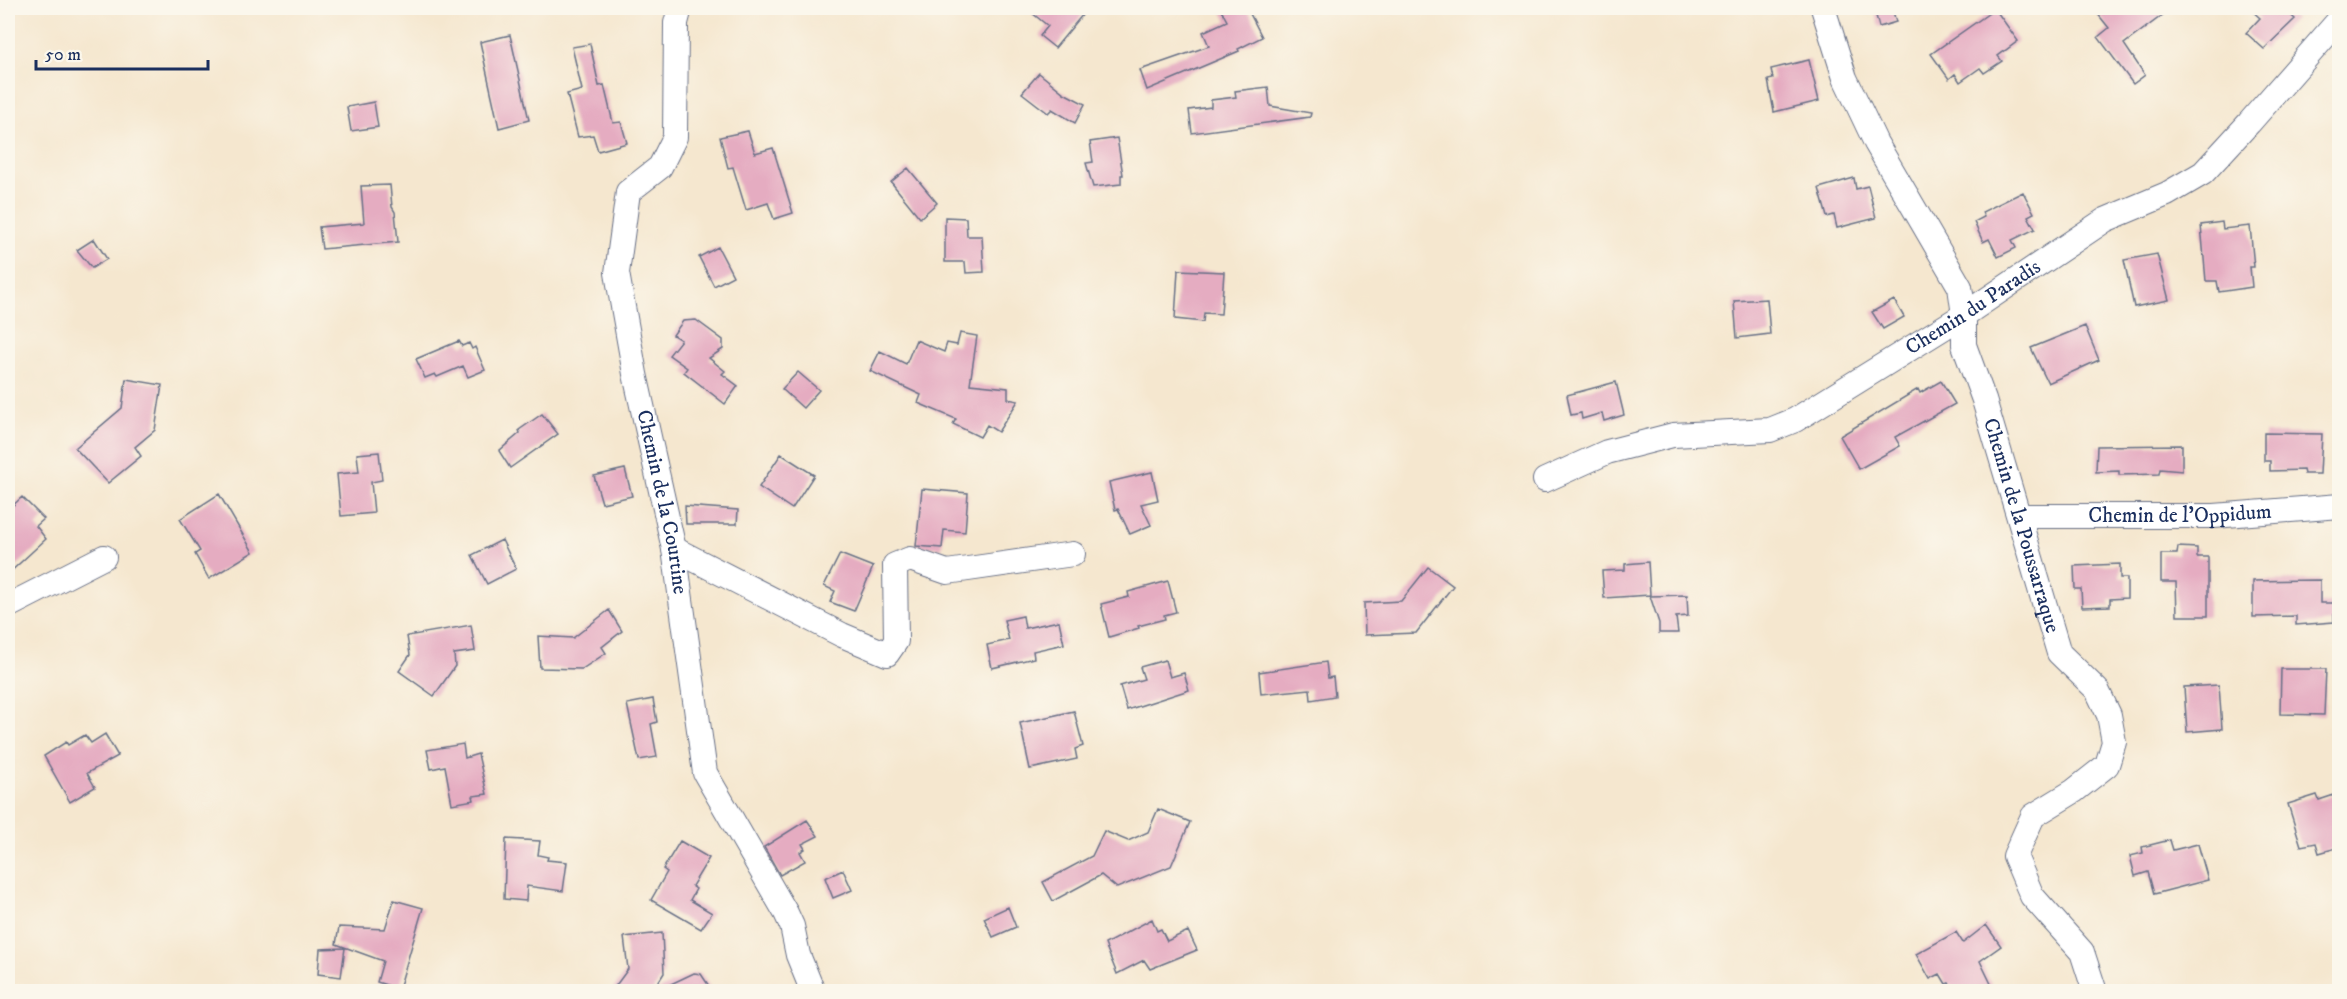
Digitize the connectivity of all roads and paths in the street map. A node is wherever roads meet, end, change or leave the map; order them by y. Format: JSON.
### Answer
{"nodes":[{"id":1,"x":680,"y":8,"type":"edge"},
{"id":2,"x":1823,"y":8,"type":"edge"},
{"id":3,"x":2340,"y":19,"type":"edge"},
{"id":4,"x":1964,"y":315,"type":"junction"},
{"id":5,"x":1545,"y":480,"type":"dead end"},
{"id":6,"x":2340,"y":506,"type":"edge"},
{"id":7,"x":2020,"y":516,"type":"junction"},
{"id":8,"x":674,"y":549,"type":"junction"},
{"id":9,"x":1073,"y":554,"type":"dead end"},
{"id":10,"x":104,"y":557,"type":"dead end"},
{"id":11,"x":8,"y":606,"type":"edge"},
{"id":12,"x":813,"y":992,"type":"edge"},
{"id":13,"x":2095,"y":992,"type":"edge"}],
"edges":[{"from":1,"to":8,"type":"street","name":"Chemin de la Courtine"},
{"from":2,"to":4,"type":"street","name":"Chemin de la Poussarraque"},
{"from":3,"to":4,"type":"street","name":"Chemin du Paradis"},
{"from":4,"to":5,"type":"street","name":"Chemin du Paradis"},
{"from":4,"to":7,"type":"street","name":"Chemin de la Poussarraque"},
{"from":6,"to":7,"type":"street","name":"Chemin de l'Oppidum"},
{"from":7,"to":13,"type":"street","name":"Chemin de la Poussarraque"},
{"from":8,"to":9,"type":"street"},
{"from":8,"to":12,"type":"street","name":"Chemin de la Courtine"},
{"from":10,"to":11,"type":"street"}]}
